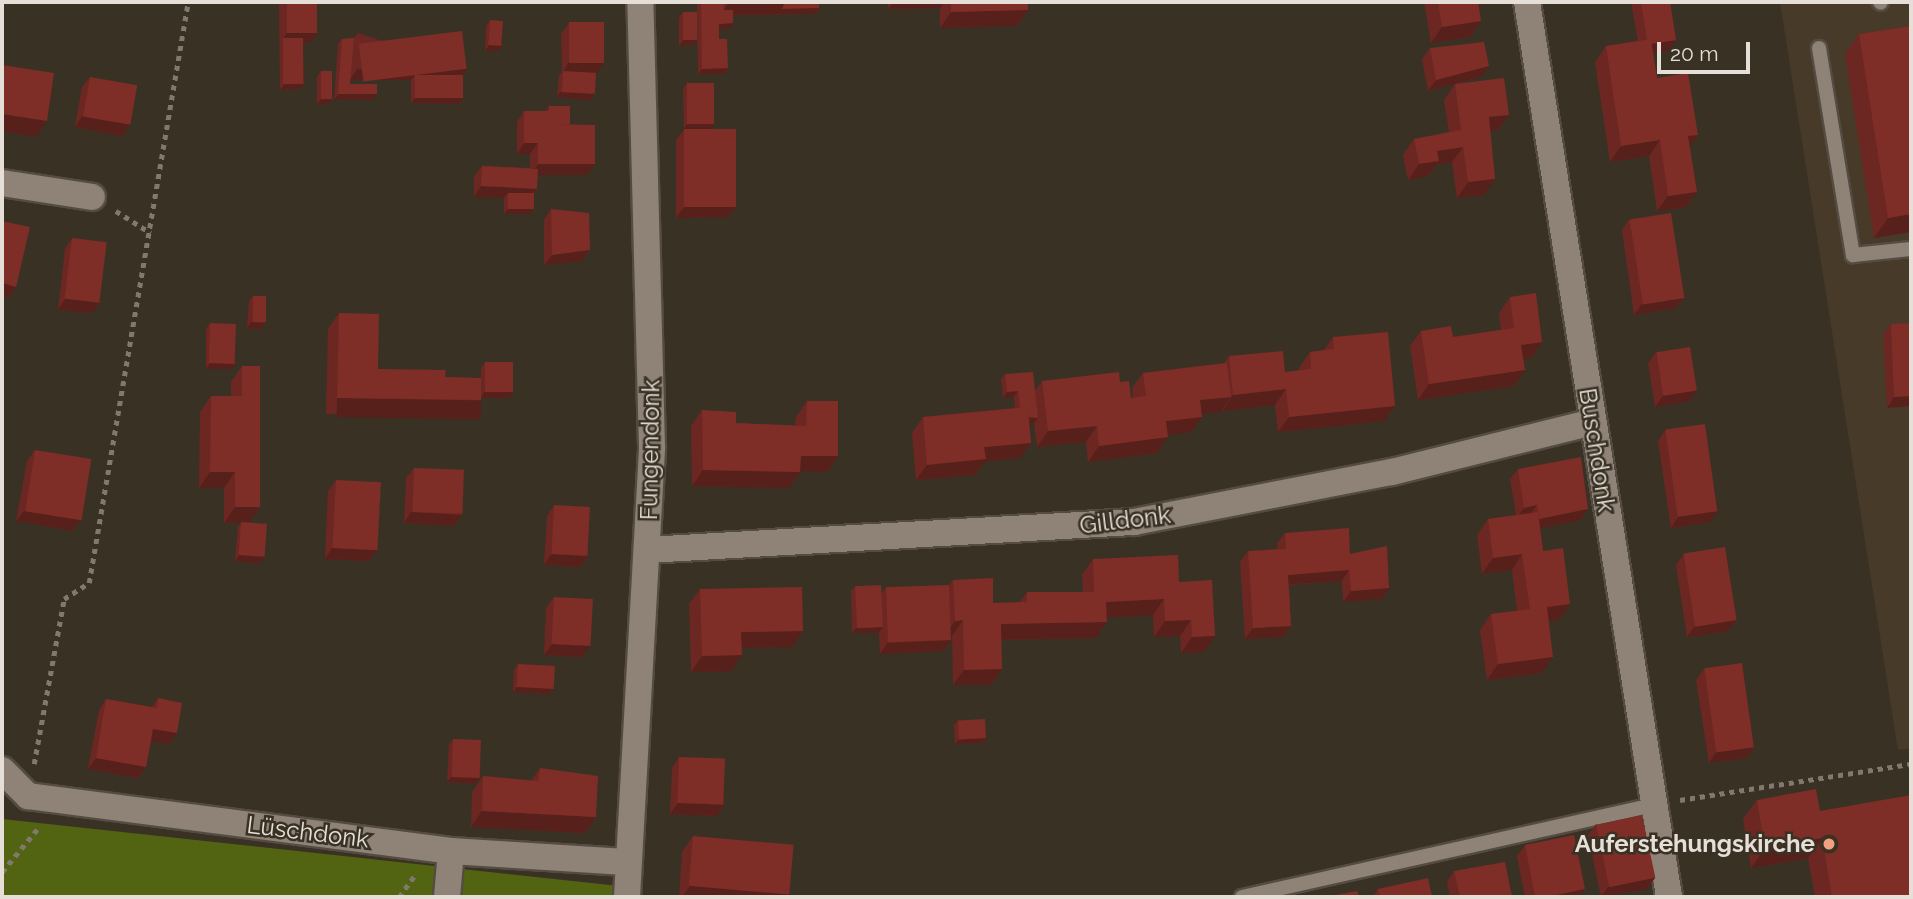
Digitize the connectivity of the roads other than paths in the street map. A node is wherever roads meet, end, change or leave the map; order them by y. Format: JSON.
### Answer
{"nodes":[{"id":1,"x":640,"y":2,"type":"edge"},
{"id":2,"x":1527,"y":2,"type":"edge"},
{"id":3,"x":1819,"y":48,"type":"dead end"},
{"id":4,"x":2,"y":183,"type":"edge"},
{"id":5,"x":92,"y":197,"type":"road end"},
{"id":6,"x":1911,"y":249,"type":"edge"},
{"id":7,"x":1593,"y":422,"type":"junction"},
{"id":8,"x":647,"y":550,"type":"junction"},
{"id":9,"x":2,"y":770,"type":"edge"},
{"id":10,"x":1653,"y":804,"type":"junction"},
{"id":11,"x":451,"y":851,"type":"junction"},
{"id":12,"x":626,"y":862,"type":"junction"},
{"id":13,"x":447,"y":897,"type":"edge"},
{"id":14,"x":626,"y":897,"type":"edge"},
{"id":15,"x":1242,"y":897,"type":"edge"},
{"id":16,"x":1670,"y":897,"type":"edge"}],
"edges":[{"from":1,"to":8,"type":"street","name":"Fungendonk"},
{"from":2,"to":7,"type":"street","name":"Buschdonk"},
{"from":3,"to":6,"type":"lane"},
{"from":4,"to":5,"type":"street"},
{"from":7,"to":8,"type":"street","name":"Gilldonk"},
{"from":7,"to":10,"type":"street","name":"Buschdonk"},
{"from":8,"to":12,"type":"street","name":"Fungendonk"},
{"from":9,"to":11,"type":"street","name":"Lüschdonk"},
{"from":10,"to":15,"type":"lane"},
{"from":10,"to":16,"type":"street","name":"Buschdonk"},
{"from":11,"to":12,"type":"street","name":"Lüschdonk"},
{"from":11,"to":13,"type":"street"},
{"from":12,"to":14,"type":"street","name":"Fungendonk"}]}
